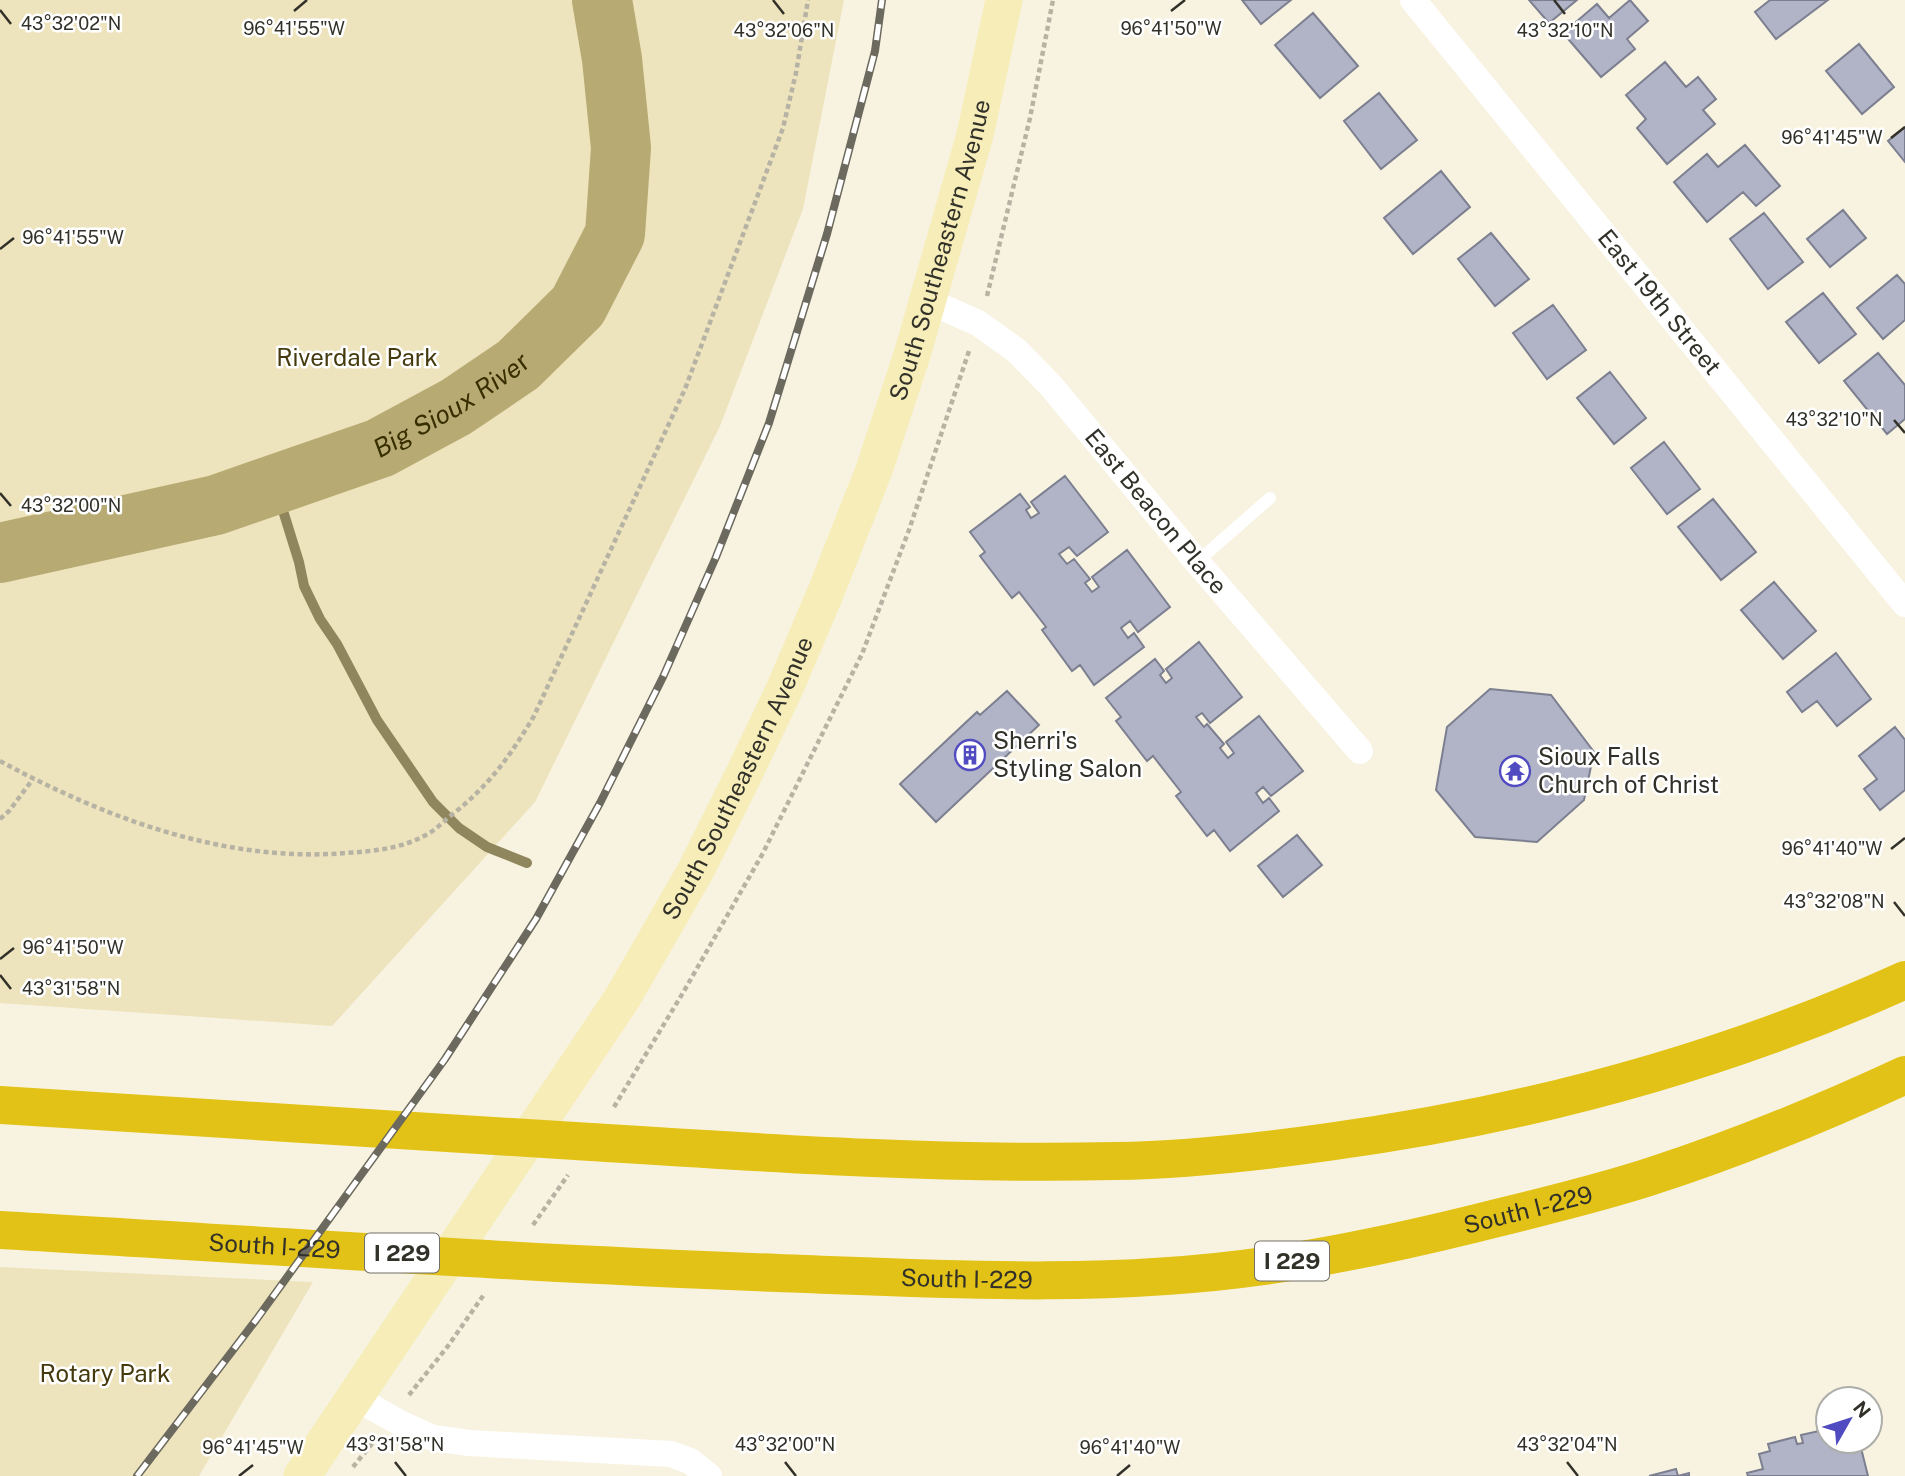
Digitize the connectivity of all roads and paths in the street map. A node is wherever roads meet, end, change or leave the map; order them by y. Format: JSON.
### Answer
{"nodes":[{"id":1,"x":808,"y":0,"type":"edge"},
{"id":2,"x":1004,"y":0,"type":"edge"},
{"id":3,"x":1413,"y":0,"type":"edge"},
{"id":4,"x":928,"y":301,"type":"junction"},
{"id":5,"x":1270,"y":498,"type":"dead end"},
{"id":6,"x":1197,"y":562,"type":"junction"},
{"id":7,"x":1905,"y":604,"type":"edge"},
{"id":8,"x":1360,"y":751,"type":"dead end"},
{"id":9,"x":0,"y":761,"type":"edge"},
{"id":10,"x":33,"y":779,"type":"junction"},
{"id":11,"x":0,"y":819,"type":"edge"},
{"id":12,"x":1905,"y":980,"type":"edge"},
{"id":13,"x":1905,"y":1075,"type":"edge"},
{"id":14,"x":0,"y":1105,"type":"edge"},
{"id":15,"x":0,"y":1230,"type":"edge"},
{"id":16,"x":354,"y":1397,"type":"junction"},
{"id":17,"x":302,"y":1476,"type":"edge"},
{"id":18,"x":709,"y":1476,"type":"edge"}],
"edges":[{"from":1,"to":10,"type":"path"},
{"from":2,"to":4,"type":"main road","name":"South Southeastern Avenue"},
{"from":3,"to":7,"type":"street","name":"East 19th Street"},
{"from":4,"to":6,"type":"street","name":"East Beacon Place"},
{"from":4,"to":16,"type":"main road","name":"South Southeastern Avenue"},
{"from":5,"to":6,"type":"lane"},
{"from":6,"to":8,"type":"street","name":"East Beacon Place"},
{"from":9,"to":10,"type":"path"},
{"from":10,"to":11,"type":"path"},
{"from":12,"to":14,"type":"highway"},
{"from":13,"to":15,"type":"highway","name":"South I-229","number":"I 229"},
{"from":16,"to":17,"type":"main road","name":"South Southeastern Avenue"},
{"from":16,"to":18,"type":"street"}]}
